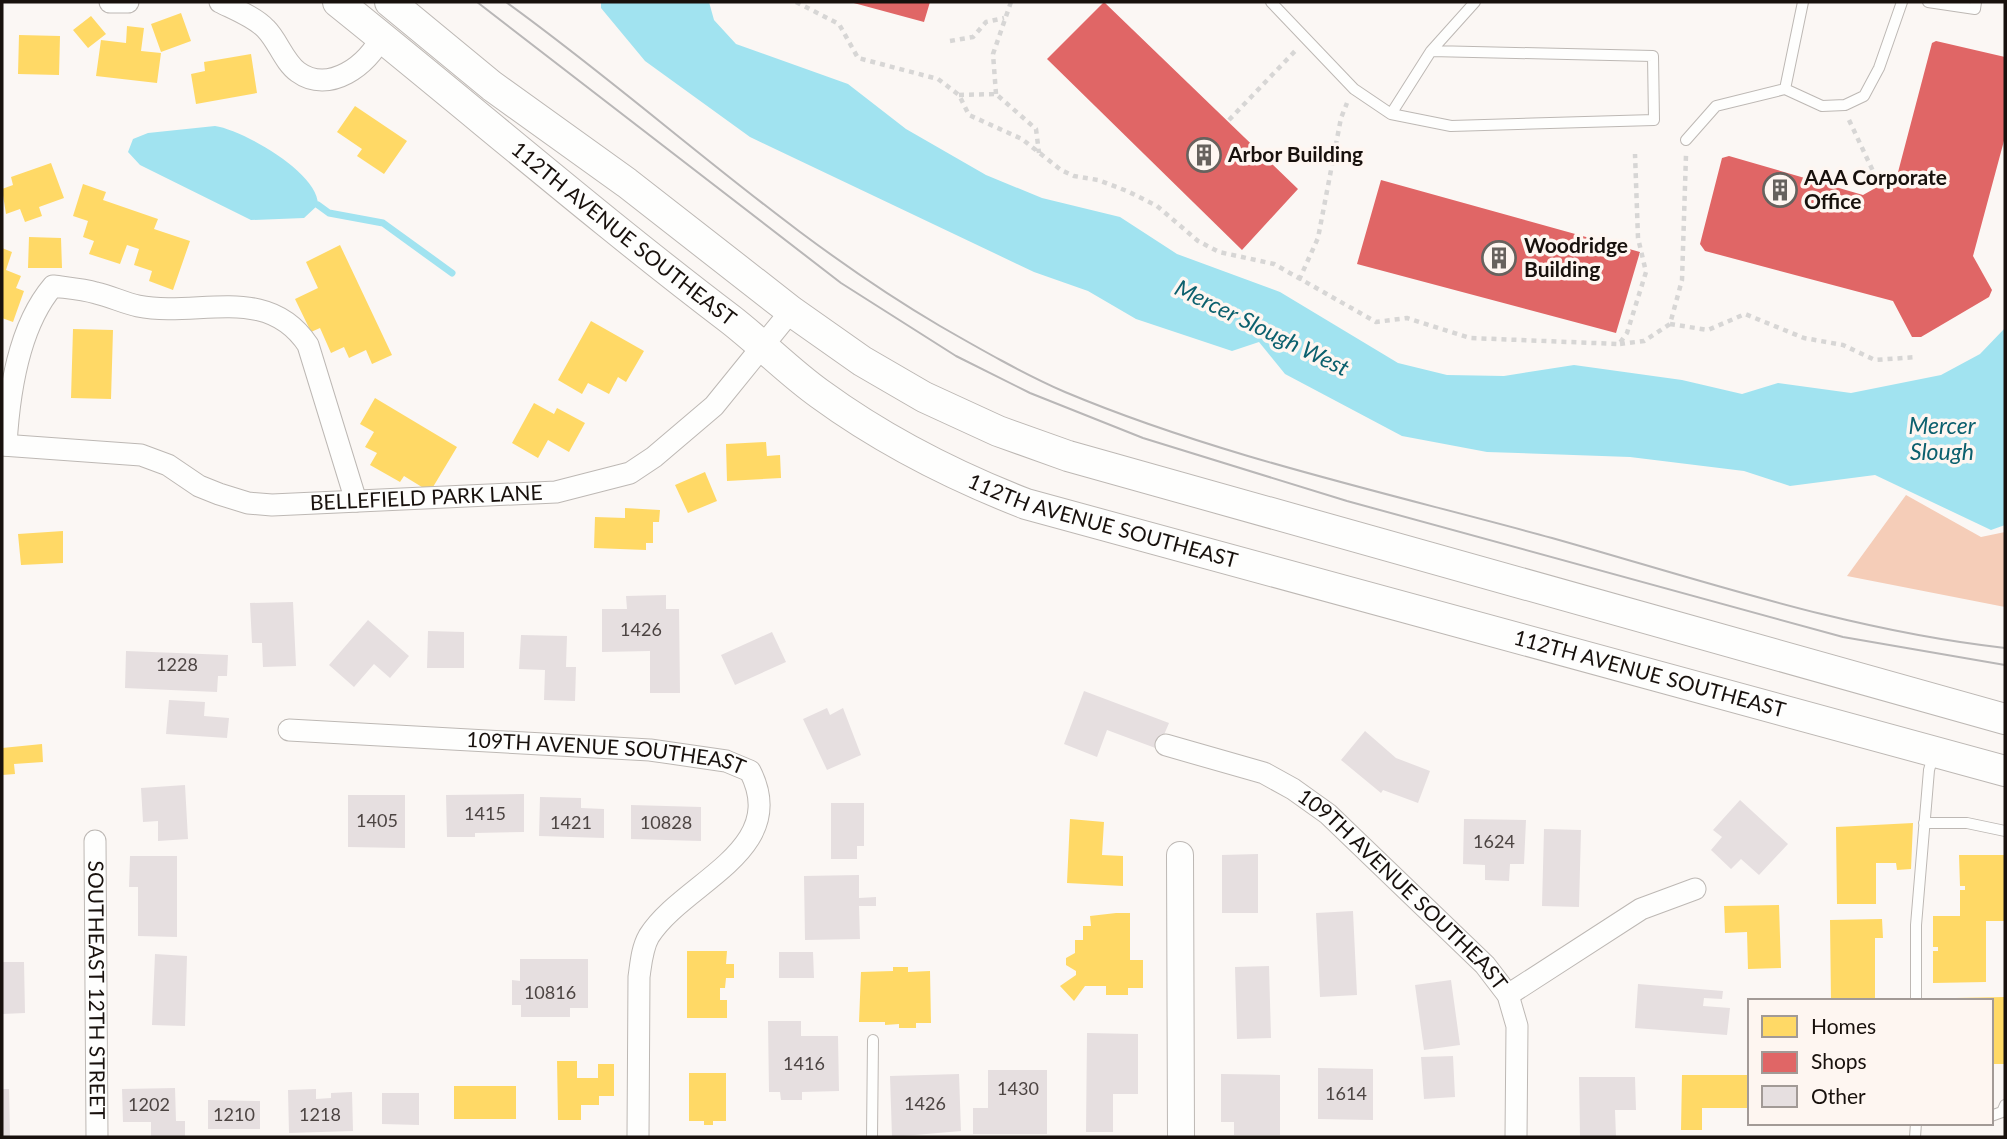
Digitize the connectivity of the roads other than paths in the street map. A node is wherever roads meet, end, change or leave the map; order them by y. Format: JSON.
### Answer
{"nodes":[{"id":1,"x":110,"y":2,"type":"edge"},
{"id":2,"x":128,"y":2,"type":"edge"},
{"id":3,"x":220,"y":2,"type":"edge"},
{"id":4,"x":338,"y":2,"type":"edge"},
{"id":5,"x":390,"y":2,"type":"edge"},
{"id":6,"x":1272,"y":2,"type":"edge"},
{"id":7,"x":1475,"y":2,"type":"edge"},
{"id":8,"x":1803,"y":2,"type":"edge"},
{"id":9,"x":1902,"y":2,"type":"edge"},
{"id":10,"x":1928,"y":2,"type":"edge"},
{"id":11,"x":1976,"y":2,"type":"edge"},
{"id":12,"x":381,"y":37,"type":"junction"},
{"id":13,"x":1431,"y":51,"type":"junction"},
{"id":14,"x":1785,"y":89,"type":"junction"},
{"id":15,"x":1391,"y":114,"type":"junction"},
{"id":16,"x":1686,"y":140,"type":"road end"},
{"id":17,"x":791,"y":312,"type":"junction"},
{"id":18,"x":765,"y":346,"type":"junction"},
{"id":19,"x":4,"y":445,"type":"edge"},
{"id":20,"x":356,"y":501,"type":"junction"},
{"id":21,"x":2005,"y":719,"type":"edge"},
{"id":22,"x":289,"y":730,"type":"dead end"},
{"id":23,"x":1166,"y":745,"type":"dead end"},
{"id":24,"x":1934,"y":752,"type":"junction"},
{"id":25,"x":2005,"y":771,"type":"edge"},
{"id":26,"x":1924,"y":823,"type":"junction"},
{"id":27,"x":2005,"y":831,"type":"edge"},
{"id":28,"x":95,"y":841,"type":"dead end"},
{"id":29,"x":1180,"y":855,"type":"dead end"},
{"id":30,"x":1695,"y":889,"type":"dead end"},
{"id":31,"x":1508,"y":995,"type":"junction"},
{"id":32,"x":1916,"y":999,"type":"edge"},
{"id":33,"x":873,"y":1040,"type":"dead end"},
{"id":34,"x":97,"y":1137,"type":"edge"},
{"id":35,"x":638,"y":1137,"type":"edge"},
{"id":36,"x":872,"y":1137,"type":"edge"},
{"id":37,"x":1181,"y":1137,"type":"edge"},
{"id":38,"x":1517,"y":1137,"type":"edge"}],
"edges":[{"from":1,"to":2,"type":"street"},
{"from":3,"to":12,"type":"street"},
{"from":4,"to":12,"type":"main road","name":"112TH AVENUE SOUTHEAST"},
{"from":5,"to":17,"type":"main road","name":"112TH AVENUE SOUTHEAST"},
{"from":6,"to":15,"type":"lane"},
{"from":7,"to":13,"type":"lane"},
{"from":8,"to":14,"type":"lane"},
{"from":9,"to":14,"type":"lane"},
{"from":10,"to":11,"type":"lane"},
{"from":12,"to":18,"type":"main road","name":"112TH AVENUE SOUTHEAST"},
{"from":13,"to":15,"type":"lane"},
{"from":13,"to":15,"type":"lane"},
{"from":14,"to":16,"type":"lane"},
{"from":17,"to":18,"type":"street","name":"BELLEFIELD PARK LANE"},
{"from":17,"to":21,"type":"main road","name":"112TH AVENUE SOUTHEAST"},
{"from":18,"to":20,"type":"street","name":"BELLEFIELD PARK LANE"},
{"from":18,"to":24,"type":"main road","name":"112TH AVENUE SOUTHEAST"},
{"from":19,"to":20,"type":"street","name":"BELLEFIELD PARK LANE"},
{"from":19,"to":20,"type":"street"},
{"from":22,"to":35,"type":"street","name":"109TH AVENUE SOUTHEAST"},
{"from":23,"to":31,"type":"street","name":"109TH AVENUE SOUTHEAST"},
{"from":24,"to":25,"type":"main road","name":"112TH AVENUE SOUTHEAST"},
{"from":24,"to":26,"type":"lane"},
{"from":26,"to":27,"type":"lane"},
{"from":26,"to":32,"type":"lane"},
{"from":28,"to":34,"type":"street","name":"SOUTHEAST 12TH STREET"},
{"from":29,"to":37,"type":"street"},
{"from":30,"to":31,"type":"street","name":"109TH AVENUE SOUTHEAST"},
{"from":31,"to":38,"type":"street"},
{"from":33,"to":36,"type":"lane"}]}
